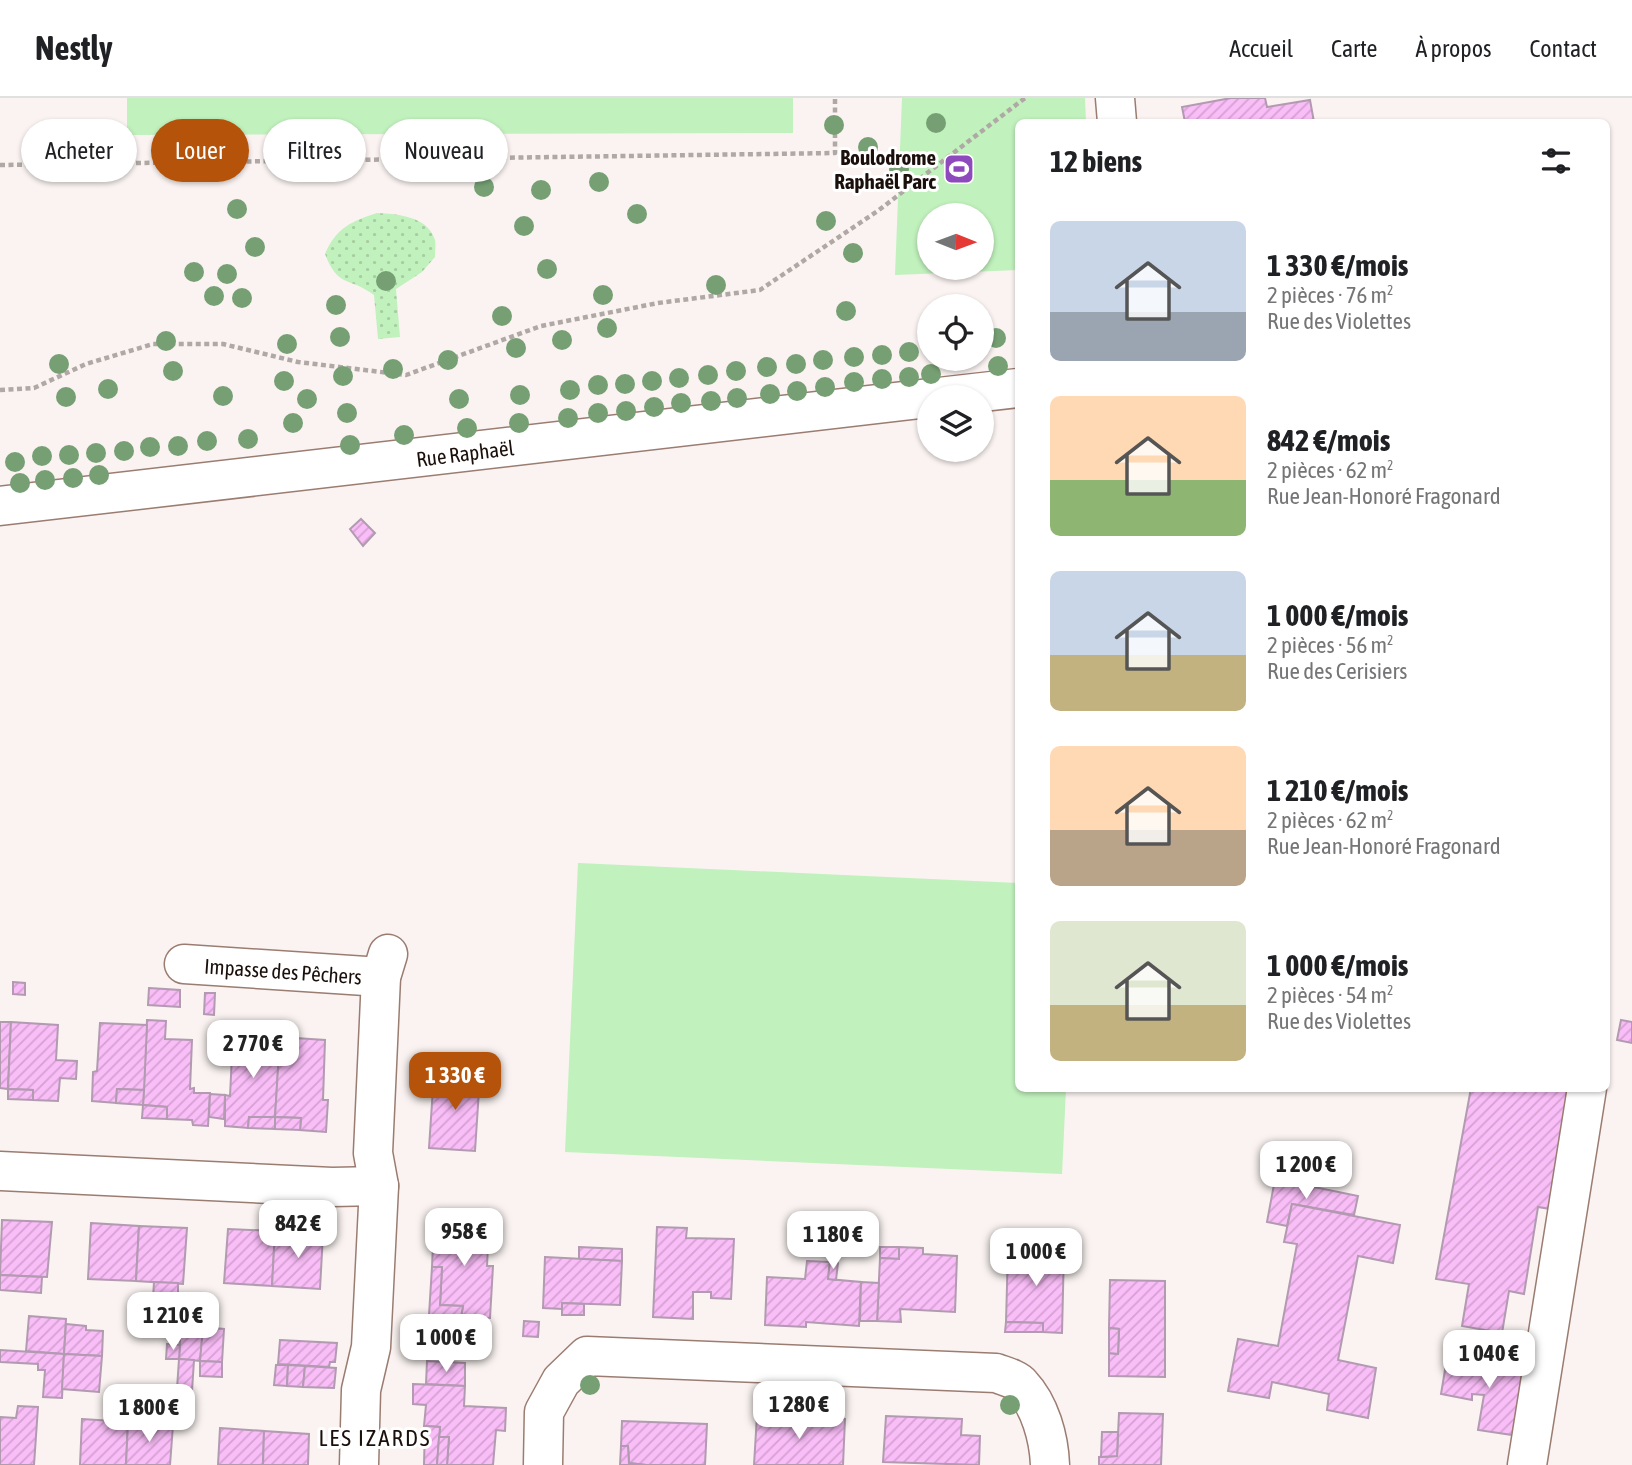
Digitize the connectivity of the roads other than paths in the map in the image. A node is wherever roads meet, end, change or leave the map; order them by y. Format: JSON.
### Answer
{"nodes":[{"id":1,"x":1115,"y":98,"type":"edge"},
{"id":2,"x":1117,"y":119,"type":"edge"},
{"id":3,"x":1015,"y":388,"type":"edge"},
{"id":4,"x":994,"y":391,"type":"edge"},
{"id":5,"x":917,"y":399,"type":"edge"},
{"id":6,"x":0,"y":506,"type":"edge"},
{"id":7,"x":184,"y":964,"type":"dead end"},
{"id":8,"x":1586,"y":1092,"type":"edge"},
{"id":9,"x":0,"y":1171,"type":"edge"},
{"id":10,"x":379,"y":1186,"type":"junction"},
{"id":11,"x":359,"y":1465,"type":"edge"},
{"id":12,"x":543,"y":1465,"type":"edge"},
{"id":13,"x":1050,"y":1465,"type":"edge"},
{"id":14,"x":1527,"y":1465,"type":"edge"}],
"edges":[{"from":1,"to":2,"type":"street"},
{"from":3,"to":4,"type":"street"},
{"from":5,"to":6,"type":"street","name":"Rue Raphaël"},
{"from":7,"to":10,"type":"street","name":"Impasse des Pêchers"},
{"from":8,"to":14,"type":"street"},
{"from":9,"to":10,"type":"street"},
{"from":10,"to":11,"type":"street"},
{"from":12,"to":13,"type":"street"}]}
